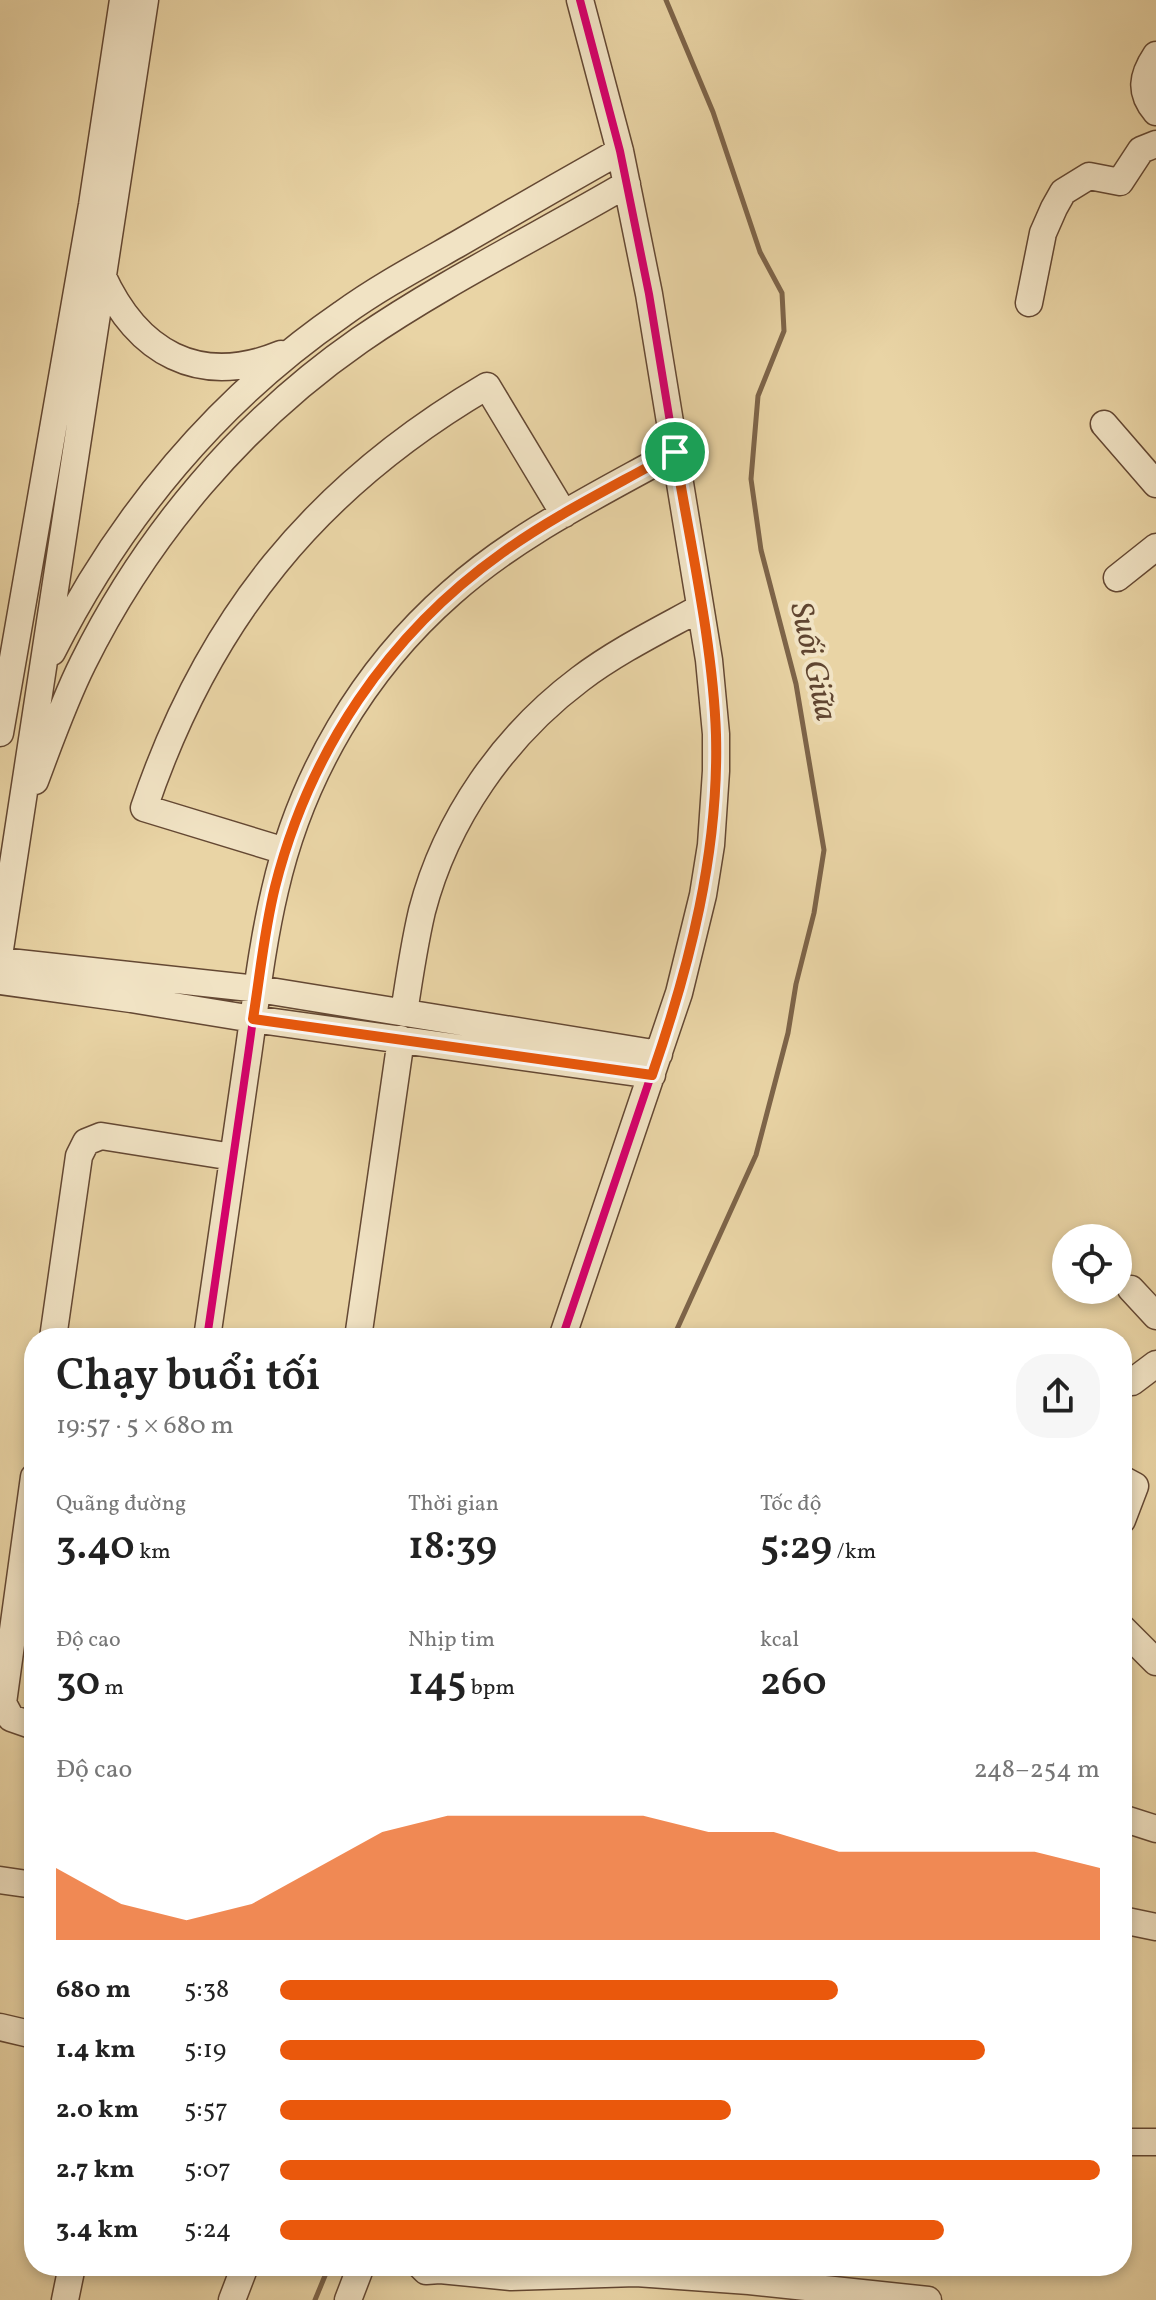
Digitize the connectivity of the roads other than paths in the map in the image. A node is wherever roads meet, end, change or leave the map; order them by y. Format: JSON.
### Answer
{"nodes":[{"id":1,"x":123,"y":0,"type":"edge"},
{"id":2,"x":145,"y":0,"type":"edge"},
{"id":3,"x":580,"y":0,"type":"edge"},
{"id":4,"x":1156,"y":55,"type":"edge"},
{"id":5,"x":1156,"y":112,"type":"edge"},
{"id":6,"x":1156,"y":144,"type":"edge"},
{"id":7,"x":620,"y":151,"type":"junction"},
{"id":8,"x":627,"y":184,"type":"junction"},
{"id":9,"x":102,"y":275,"type":"junction"},
{"id":10,"x":1029,"y":303,"type":"dead end"},
{"id":11,"x":302,"y":343,"type":"junction"},
{"id":12,"x":1104,"y":424,"type":"dead end"},
{"id":13,"x":675,"y":452,"type":"junction"},
{"id":14,"x":1156,"y":484,"type":"edge"},
{"id":15,"x":564,"y":514,"type":"junction"},
{"id":16,"x":1156,"y":547,"type":"edge"},
{"id":17,"x":1117,"y":578,"type":"dead end"},
{"id":18,"x":700,"y":608,"type":"junction"},
{"id":19,"x":40,"y":678,"type":"junction"},
{"id":20,"x":0,"y":733,"type":"edge"},
{"id":21,"x":16,"y":833,"type":"junction"},
{"id":22,"x":285,"y":851,"type":"junction"},
{"id":23,"x":0,"y":949,"type":"edge"},
{"id":24,"x":0,"y":961,"type":"edge"},
{"id":25,"x":0,"y":981,"type":"edge"},
{"id":26,"x":258,"y":989,"type":"junction"},
{"id":27,"x":253,"y":1019,"type":"junction"},
{"id":28,"x":403,"y":1026,"type":"junction"},
{"id":29,"x":656,"y":1064,"type":"junction"},
{"id":30,"x":233,"y":1157,"type":"junction"},
{"id":31,"x":54,"y":1328,"type":"edge"},
{"id":32,"x":208,"y":1328,"type":"edge"},
{"id":33,"x":359,"y":1328,"type":"edge"},
{"id":34,"x":565,"y":1328,"type":"edge"},
{"id":35,"x":1156,"y":1364,"type":"edge"},
{"id":36,"x":1132,"y":1382,"type":"edge"},
{"id":37,"x":24,"y":1550,"type":"edge"},
{"id":38,"x":1132,"y":1638,"type":"edge"},
{"id":39,"x":1156,"y":1662,"type":"edge"},
{"id":40,"x":24,"y":1723,"type":"edge"},
{"id":41,"x":1132,"y":1821,"type":"edge"},
{"id":42,"x":1156,"y":1829,"type":"edge"},
{"id":43,"x":0,"y":1880,"type":"edge"},
{"id":44,"x":24,"y":1884,"type":"edge"},
{"id":45,"x":1132,"y":1922,"type":"edge"},
{"id":46,"x":1156,"y":1927,"type":"edge"},
{"id":47,"x":0,"y":2027,"type":"edge"},
{"id":48,"x":24,"y":2033,"type":"edge"},
{"id":49,"x":1132,"y":2142,"type":"edge"},
{"id":50,"x":1156,"y":2142,"type":"edge"},
{"id":51,"x":70,"y":2276,"type":"edge"},
{"id":52,"x":241,"y":2276,"type":"edge"},
{"id":53,"x":357,"y":2276,"type":"edge"},
{"id":54,"x":501,"y":2276,"type":"edge"},
{"id":55,"x":542,"y":2276,"type":"edge"},
{"id":56,"x":764,"y":2276,"type":"edge"},
{"id":57,"x":872,"y":2296,"type":"edge"},
{"id":58,"x":65,"y":2300,"type":"edge"},
{"id":59,"x":232,"y":2300,"type":"edge"},
{"id":60,"x":348,"y":2300,"type":"edge"},
{"id":61,"x":928,"y":2300,"type":"edge"}],
"edges":[{"from":1,"to":20,"type":"street"},
{"from":2,"to":9,"type":"street"},
{"from":3,"to":7,"type":"street"},
{"from":4,"to":5,"type":"street"},
{"from":6,"to":10,"type":"street"},
{"from":7,"to":8,"type":"street"},
{"from":7,"to":11,"type":"street"},
{"from":8,"to":13,"type":"street"},
{"from":8,"to":21,"type":"street"},
{"from":9,"to":11,"type":"street"},
{"from":9,"to":19,"type":"street"},
{"from":11,"to":19,"type":"street"},
{"from":12,"to":14,"type":"street"},
{"from":13,"to":15,"type":"street"},
{"from":13,"to":18,"type":"street"},
{"from":15,"to":22,"type":"street"},
{"from":15,"to":22,"type":"street"},
{"from":16,"to":17,"type":"street"},
{"from":18,"to":28,"type":"street"},
{"from":18,"to":29,"type":"street"},
{"from":19,"to":21,"type":"street"},
{"from":21,"to":23,"type":"street"},
{"from":22,"to":26,"type":"street"},
{"from":24,"to":26,"type":"street"},
{"from":25,"to":27,"type":"street"},
{"from":26,"to":27,"type":"street"},
{"from":26,"to":28,"type":"street"},
{"from":27,"to":28,"type":"street"},
{"from":27,"to":30,"type":"street"},
{"from":28,"to":29,"type":"street"},
{"from":28,"to":33,"type":"street"},
{"from":29,"to":34,"type":"street"},
{"from":30,"to":31,"type":"street"},
{"from":30,"to":32,"type":"street"},
{"from":35,"to":36,"type":"street"},
{"from":37,"to":40,"type":"street"},
{"from":38,"to":39,"type":"street"},
{"from":41,"to":42,"type":"street"},
{"from":43,"to":44,"type":"street"},
{"from":45,"to":46,"type":"street"},
{"from":47,"to":48,"type":"street"},
{"from":49,"to":50,"type":"street"},
{"from":51,"to":58,"type":"street"},
{"from":52,"to":59,"type":"street"},
{"from":53,"to":60,"type":"street"},
{"from":54,"to":55,"type":"street"},
{"from":56,"to":57,"type":"street"},
{"from":57,"to":61,"type":"street"}]}
